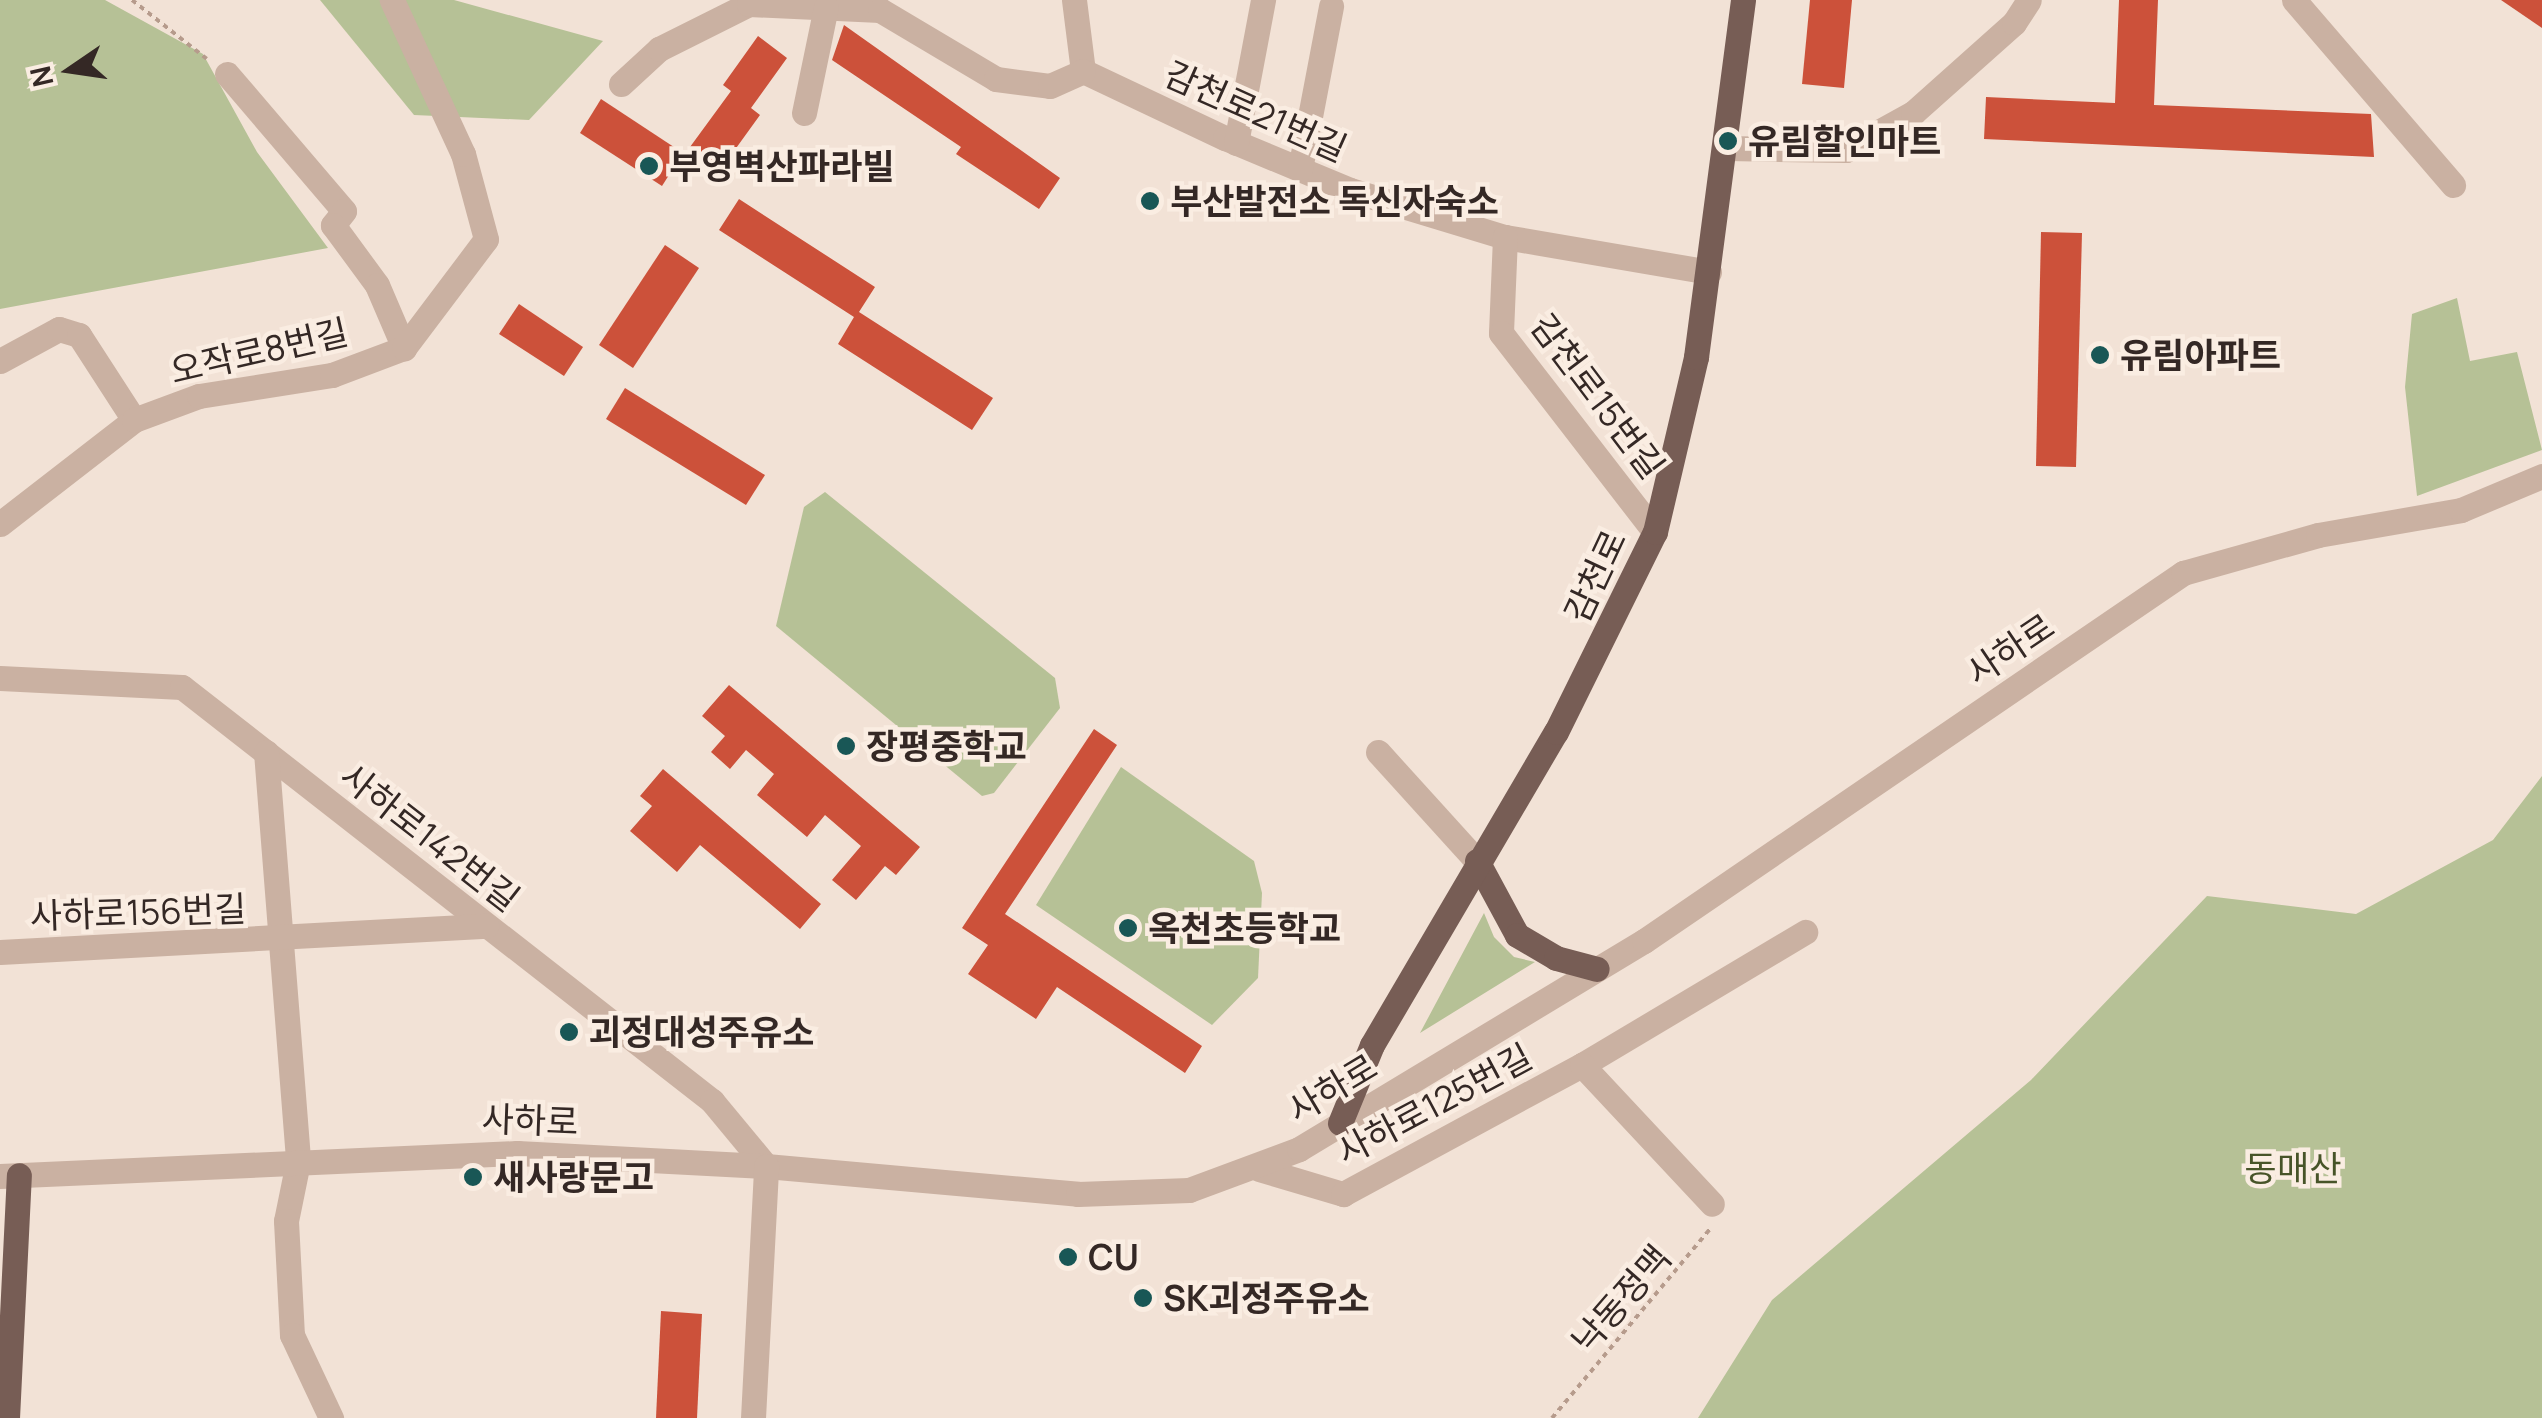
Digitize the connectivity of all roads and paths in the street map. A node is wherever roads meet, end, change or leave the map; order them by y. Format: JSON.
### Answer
{"nodes":[{"id":1,"x":132,"y":0,"type":"edge"},
{"id":2,"x":392,"y":0,"type":"edge"},
{"id":3,"x":1074,"y":0,"type":"edge"},
{"id":4,"x":1263,"y":0,"type":"edge"},
{"id":5,"x":1742,"y":0,"type":"edge"},
{"id":6,"x":2029,"y":0,"type":"edge"},
{"id":7,"x":2294,"y":0,"type":"edge"},
{"id":8,"x":1331,"y":6,"type":"dead end"},
{"id":9,"x":826,"y":7,"type":"junction"},
{"id":10,"x":1083,"y":71,"type":"junction"},
{"id":11,"x":227,"y":74,"type":"joint"},
{"id":12,"x":621,"y":84,"type":"dead end"},
{"id":13,"x":804,"y":113,"type":"dead end"},
{"id":14,"x":1236,"y":143,"type":"junction"},
{"id":15,"x":1727,"y":148,"type":"junction"},
{"id":16,"x":1300,"y":169,"type":"junction"},
{"id":17,"x":2453,"y":184,"type":"dead end"},
{"id":18,"x":1505,"y":237,"type":"junction"},
{"id":19,"x":1710,"y":272,"type":"junction"},
{"id":20,"x":404,"y":348,"type":"junction"},
{"id":21,"x":0,"y":362,"type":"edge"},
{"id":22,"x":134,"y":420,"type":"junction"},
{"id":23,"x":2542,"y":476,"type":"edge"},
{"id":24,"x":0,"y":524,"type":"edge"},
{"id":25,"x":1655,"y":532,"type":"junction"},
{"id":26,"x":0,"y":678,"type":"edge"},
{"id":27,"x":266,"y":752,"type":"junction"},
{"id":28,"x":1378,"y":752,"type":"dead end"},
{"id":29,"x":1476,"y":861,"type":"junction"},
{"id":30,"x":486,"y":926,"type":"junction"},
{"id":31,"x":1805,"y":932,"type":"dead end"},
{"id":32,"x":278,"y":941,"type":"junction"},
{"id":33,"x":0,"y":952,"type":"edge"},
{"id":34,"x":1597,"y":969,"type":"junction"},
{"id":35,"x":1582,"y":1066,"type":"junction"},
{"id":36,"x":1340,"y":1123,"type":"junction"},
{"id":37,"x":298,"y":1162,"type":"junction"},
{"id":38,"x":766,"y":1166,"type":"junction"},
{"id":39,"x":1259,"y":1169,"type":"junction"},
{"id":40,"x":10,"y":1175,"type":"edge"},
{"id":41,"x":1712,"y":1204,"type":"joint"},
{"id":42,"x":7,"y":1418,"type":"edge"},
{"id":43,"x":332,"y":1418,"type":"edge"},
{"id":44,"x":753,"y":1418,"type":"edge"},
{"id":45,"x":1552,"y":1418,"type":"edge"}],
"edges":[{"from":1,"to":11,"type":"path"},
{"from":2,"to":20,"type":"street","name":"오작로8번길"},
{"from":3,"to":10,"type":"street"},
{"from":4,"to":14,"type":"street"},
{"from":5,"to":15,"type":"main road","name":"감천로"},
{"from":6,"to":15,"type":"street"},
{"from":7,"to":17,"type":"street"},
{"from":8,"to":16,"type":"street"},
{"from":9,"to":10,"type":"street"},
{"from":9,"to":12,"type":"street"},
{"from":9,"to":13,"type":"street"},
{"from":10,"to":14,"type":"street","name":"감천로21번길"},
{"from":11,"to":20,"type":"street"},
{"from":14,"to":16,"type":"street","name":"감천로21번길"},
{"from":15,"to":19,"type":"main road","name":"감천로"},
{"from":16,"to":18,"type":"street","name":"감천로21번길"},
{"from":18,"to":19,"type":"street","name":"감천로21번길"},
{"from":18,"to":25,"type":"street","name":"감천로15번길"},
{"from":19,"to":25,"type":"main road","name":"감천로"},
{"from":20,"to":22,"type":"street","name":"오작로8번길"},
{"from":21,"to":22,"type":"street"},
{"from":22,"to":24,"type":"street","name":"오작로8번길"},
{"from":23,"to":34,"type":"street","name":"사하로"},
{"from":25,"to":29,"type":"main road","name":"감천로"},
{"from":26,"to":27,"type":"street","name":"사하로142번길"},
{"from":27,"to":30,"type":"street","name":"사하로142번길"},
{"from":27,"to":32,"type":"street","name":"사하로156번길"},
{"from":28,"to":29,"type":"street"},
{"from":29,"to":34,"type":"main road"},
{"from":29,"to":36,"type":"main road","name":"감천로"},
{"from":30,"to":32,"type":"street"},
{"from":30,"to":38,"type":"street","name":"사하로142번길"},
{"from":31,"to":35,"type":"street","name":"사하로125번길"},
{"from":32,"to":33,"type":"street","name":"사하로156번길"},
{"from":32,"to":37,"type":"street","name":"사하로156번길"},
{"from":34,"to":36,"type":"street","name":"사하로"},
{"from":35,"to":39,"type":"street","name":"사하로125번길"},
{"from":35,"to":41,"type":"street","name":"사하로125번길"},
{"from":36,"to":39,"type":"street","name":"사하로"},
{"from":37,"to":38,"type":"street","name":"사하로"},
{"from":37,"to":40,"type":"street","name":"사하로"},
{"from":37,"to":43,"type":"street","name":"사하로156번길"},
{"from":38,"to":39,"type":"street","name":"사하로"},
{"from":38,"to":44,"type":"street"},
{"from":40,"to":42,"type":"main road"},
{"from":41,"to":45,"type":"path","name":"낙동정맥"}]}
